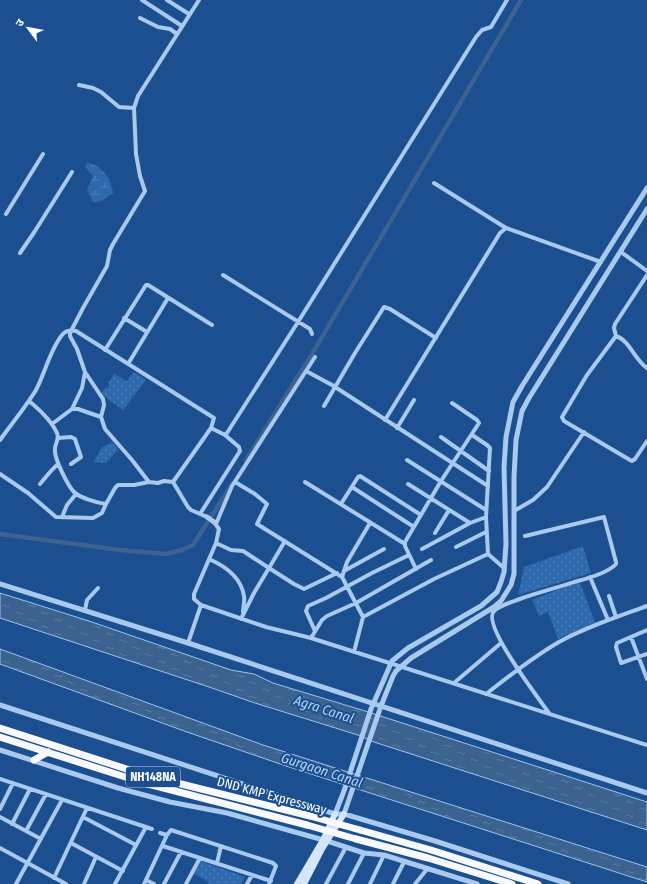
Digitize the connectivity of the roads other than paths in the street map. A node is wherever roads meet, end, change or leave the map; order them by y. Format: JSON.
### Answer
{"nodes":[{"id":1,"x":142,"y":0,"type":"edge"},
{"id":2,"x":167,"y":0,"type":"edge"},
{"id":3,"x":198,"y":0,"type":"edge"},
{"id":4,"x":507,"y":0,"type":"edge"},
{"id":5,"x":189,"y":14,"type":"junction"},
{"id":6,"x":140,"y":18,"type":"dead end"},
{"id":7,"x":182,"y":26,"type":"junction"},
{"id":8,"x":177,"y":34,"type":"junction"},
{"id":9,"x":79,"y":85,"type":"dead end"},
{"id":10,"x":134,"y":108,"type":"junction"},
{"id":11,"x":43,"y":154,"type":"dead end"},
{"id":12,"x":72,"y":172,"type":"dead end"},
{"id":13,"x":434,"y":183,"type":"dead end"},
{"id":14,"x":647,"y":188,"type":"edge"},
{"id":15,"x":647,"y":209,"type":"edge"},
{"id":16,"x":6,"y":214,"type":"dead end"},
{"id":17,"x":506,"y":228,"type":"junction"},
{"id":18,"x":621,"y":252,"type":"junction"},
{"id":19,"x":20,"y":253,"type":"dead end"},
{"id":20,"x":601,"y":262,"type":"junction"},
{"id":21,"x":647,"y":271,"type":"edge"},
{"id":22,"x":223,"y":275,"type":"dead end"},
{"id":23,"x":647,"y":275,"type":"edge"},
{"id":24,"x":168,"y":298,"type":"junction"},
{"id":25,"x":124,"y":318,"type":"junction"},
{"id":26,"x":298,"y":322,"type":"junction"},
{"id":27,"x":212,"y":325,"type":"dead end"},
{"id":28,"x":71,"y":330,"type":"junction"},
{"id":29,"x":147,"y":332,"type":"junction"},
{"id":30,"x":312,"y":334,"type":"dead end"},
{"id":31,"x":616,"y":336,"type":"junction"},
{"id":32,"x":436,"y":338,"type":"junction"},
{"id":33,"x":105,"y":350,"type":"junction"},
{"id":34,"x":315,"y":357,"type":"dead end"},
{"id":35,"x":128,"y":364,"type":"junction"},
{"id":36,"x":647,"y":368,"type":"edge"},
{"id":37,"x":306,"y":371,"type":"junction"},
{"id":38,"x":85,"y":372,"type":"junction"},
{"id":39,"x":335,"y":387,"type":"junction"},
{"id":40,"x":414,"y":400,"type":"dead end"},
{"id":41,"x":29,"y":401,"type":"junction"},
{"id":42,"x":452,"y":403,"type":"dead end"},
{"id":43,"x":324,"y":406,"type":"dead end"},
{"id":44,"x":72,"y":409,"type":"junction"},
{"id":45,"x":101,"y":417,"type":"junction"},
{"id":46,"x":385,"y":420,"type":"junction"},
{"id":47,"x":52,"y":424,"type":"junction"},
{"id":48,"x":211,"y":428,"type":"junction"},
{"id":49,"x":397,"y":428,"type":"junction"},
{"id":50,"x":584,"y":432,"type":"junction"},
{"id":51,"x":225,"y":435,"type":"junction"},
{"id":52,"x":472,"y":435,"type":"junction"},
{"id":53,"x":441,"y":437,"type":"dead end"},
{"id":54,"x":58,"y":438,"type":"junction"},
{"id":55,"x":0,"y":440,"type":"edge"},
{"id":56,"x":647,"y":441,"type":"edge"},
{"id":57,"x":461,"y":451,"type":"junction"},
{"id":58,"x":406,"y":460,"type":"dead end"},
{"id":59,"x":58,"y":464,"type":"junction"},
{"id":60,"x":71,"y":464,"type":"dead end"},
{"id":61,"x":453,"y":464,"type":"junction"},
{"id":62,"x":489,"y":471,"type":"junction"},
{"id":63,"x":0,"y":474,"type":"edge"},
{"id":64,"x":441,"y":481,"type":"junction"},
{"id":65,"x":149,"y":482,"type":"junction"},
{"id":66,"x":173,"y":482,"type":"junction"},
{"id":67,"x":234,"y":482,"type":"junction"},
{"id":68,"x":305,"y":482,"type":"dead end"},
{"id":69,"x":40,"y":484,"type":"dead end"},
{"id":70,"x":408,"y":484,"type":"dead end"},
{"id":71,"x":488,"y":486,"type":"junction"},
{"id":72,"x":352,"y":487,"type":"junction"},
{"id":73,"x":76,"y":494,"type":"junction"},
{"id":74,"x":431,"y":498,"type":"junction"},
{"id":75,"x":106,"y":504,"type":"junction"},
{"id":76,"x":341,"y":504,"type":"junction"},
{"id":77,"x":449,"y":510,"type":"junction"},
{"id":78,"x":486,"y":510,"type":"junction"},
{"id":79,"x":514,"y":511,"type":"junction"},
{"id":80,"x":200,"y":514,"type":"junction"},
{"id":81,"x":421,"y":515,"type":"junction"},
{"id":82,"x":207,"y":517,"type":"joint"},
{"id":83,"x":486,"y":517,"type":"junction"},
{"id":84,"x":62,"y":518,"type":"junction"},
{"id":85,"x":215,"y":523,"type":"junction"},
{"id":86,"x":370,"y":523,"type":"junction"},
{"id":87,"x":470,"y":523,"type":"junction"},
{"id":88,"x":414,"y":527,"type":"junction"},
{"id":89,"x":486,"y":532,"type":"junction"},
{"id":90,"x":435,"y":533,"type":"dead end"},
{"id":91,"x":525,"y":536,"type":"dead end"},
{"id":92,"x":285,"y":541,"type":"junction"},
{"id":93,"x":216,"y":543,"type":"junction"},
{"id":94,"x":405,"y":544,"type":"junction"},
{"id":95,"x":456,"y":547,"type":"dead end"},
{"id":96,"x":384,"y":549,"type":"dead end"},
{"id":97,"x":422,"y":549,"type":"dead end"},
{"id":98,"x":488,"y":554,"type":"junction"},
{"id":99,"x":409,"y":555,"type":"junction"},
{"id":100,"x":209,"y":559,"type":"junction"},
{"id":101,"x":431,"y":560,"type":"dead end"},
{"id":102,"x":269,"y":568,"type":"junction"},
{"id":103,"x":416,"y":568,"type":"junction"},
{"id":104,"x":504,"y":568,"type":"junction"},
{"id":105,"x":343,"y":571,"type":"junction"},
{"id":106,"x":337,"y":573,"type":"junction"},
{"id":107,"x":342,"y":577,"type":"junction"},
{"id":108,"x":590,"y":577,"type":"junction"},
{"id":109,"x":0,"y":584,"type":"edge"},
{"id":110,"x":347,"y":587,"type":"junction"},
{"id":111,"x":98,"y":588,"type":"dead end"},
{"id":112,"x":609,"y":596,"type":"dead end"},
{"id":113,"x":356,"y":603,"type":"junction"},
{"id":114,"x":201,"y":605,"type":"junction"},
{"id":115,"x":647,"y":606,"type":"edge"},
{"id":116,"x":85,"y":610,"type":"junction"},
{"id":117,"x":242,"y":617,"type":"junction"},
{"id":118,"x":363,"y":617,"type":"junction"},
{"id":119,"x":616,"y":617,"type":"junction"},
{"id":120,"x":608,"y":620,"type":"junction"},
{"id":121,"x":647,"y":630,"type":"edge"},
{"id":122,"x":315,"y":631,"type":"junction"},
{"id":123,"x":631,"y":637,"type":"junction"},
{"id":124,"x":311,"y":638,"type":"junction"},
{"id":125,"x":188,"y":643,"type":"junction"},
{"id":126,"x":501,"y":643,"type":"junction"},
{"id":127,"x":354,"y":652,"type":"junction"},
{"id":128,"x":647,"y":654,"type":"edge"},
{"id":129,"x":639,"y":657,"type":"junction"},
{"id":130,"x":390,"y":663,"type":"junction"},
{"id":131,"x":401,"y":666,"type":"junction"},
{"id":132,"x":518,"y":669,"type":"junction"},
{"id":133,"x":647,"y":680,"type":"edge"},
{"id":134,"x":454,"y":682,"type":"junction"},
{"id":135,"x":486,"y":694,"type":"junction"},
{"id":136,"x":0,"y":705,"type":"edge"},
{"id":137,"x":381,"y":706,"type":"junction"},
{"id":138,"x":372,"y":707,"type":"junction"},
{"id":139,"x":549,"y":713,"type":"junction"},
{"id":140,"x":0,"y":728,"type":"edge"},
{"id":141,"x":0,"y":737,"type":"edge"},
{"id":142,"x":647,"y":745,"type":"edge"},
{"id":143,"x":0,"y":750,"type":"edge"},
{"id":144,"x":48,"y":752,"type":"junction"},
{"id":145,"x":34,"y":760,"type":"junction"},
{"id":146,"x":0,"y":779,"type":"edge"},
{"id":147,"x":13,"y":783,"type":"junction"},
{"id":148,"x":30,"y":789,"type":"junction"},
{"id":149,"x":647,"y":793,"type":"edge"},
{"id":150,"x":46,"y":794,"type":"junction"},
{"id":151,"x":62,"y":800,"type":"junction"},
{"id":152,"x":87,"y":808,"type":"junction"},
{"id":153,"x":0,"y":809,"type":"edge"},
{"id":154,"x":335,"y":814,"type":"junction"},
{"id":155,"x":344,"y":814,"type":"junction"},
{"id":156,"x":0,"y":817,"type":"edge"},
{"id":157,"x":83,"y":817,"type":"junction"},
{"id":158,"x":12,"y":824,"type":"junction"},
{"id":159,"x":146,"y":827,"type":"junction"},
{"id":160,"x":152,"y":829,"type":"dead end"},
{"id":161,"x":26,"y":831,"type":"junction"},
{"id":162,"x":160,"y":833,"type":"dead end"},
{"id":163,"x":167,"y":835,"type":"junction"},
{"id":164,"x":41,"y":839,"type":"junction"},
{"id":165,"x":325,"y":840,"type":"junction"},
{"id":166,"x":71,"y":843,"type":"junction"},
{"id":167,"x":136,"y":846,"type":"junction"},
{"id":168,"x":163,"y":846,"type":"junction"},
{"id":169,"x":221,"y":846,"type":"junction"},
{"id":170,"x":346,"y":847,"type":"junction"},
{"id":171,"x":0,"y":848,"type":"edge"},
{"id":172,"x":181,"y":852,"type":"junction"},
{"id":173,"x":364,"y":854,"type":"junction"},
{"id":174,"x":384,"y":856,"type":"junction"},
{"id":175,"x":96,"y":857,"type":"junction"},
{"id":176,"x":200,"y":858,"type":"junction"},
{"id":177,"x":27,"y":862,"type":"junction"},
{"id":178,"x":404,"y":862,"type":"junction"},
{"id":179,"x":217,"y":863,"type":"junction"},
{"id":180,"x":428,"y":868,"type":"junction"},
{"id":181,"x":122,"y":871,"type":"junction"},
{"id":182,"x":252,"y":875,"type":"junction"},
{"id":183,"x":54,"y":878,"type":"junction"},
{"id":184,"x":145,"y":882,"type":"edge"},
{"id":185,"x":270,"y":883,"type":"edge"},
{"id":186,"x":16,"y":884,"type":"edge"},
{"id":187,"x":66,"y":884,"type":"edge"},
{"id":188,"x":84,"y":884,"type":"edge"},
{"id":189,"x":116,"y":884,"type":"edge"},
{"id":190,"x":154,"y":884,"type":"edge"},
{"id":191,"x":164,"y":884,"type":"edge"},
{"id":192,"x":186,"y":884,"type":"edge"},
{"id":193,"x":247,"y":884,"type":"edge"},
{"id":194,"x":297,"y":884,"type":"edge"},
{"id":195,"x":304,"y":884,"type":"edge"},
{"id":196,"x":326,"y":884,"type":"edge"},
{"id":197,"x":348,"y":884,"type":"edge"},
{"id":198,"x":370,"y":884,"type":"edge"},
{"id":199,"x":393,"y":884,"type":"edge"},
{"id":200,"x":416,"y":884,"type":"edge"},
{"id":201,"x":478,"y":884,"type":"edge"},
{"id":202,"x":512,"y":884,"type":"edge"},
{"id":203,"x":538,"y":884,"type":"edge"},
{"id":204,"x":568,"y":884,"type":"edge"}],
"edges":[{"from":1,"to":7,"type":"street"},
{"from":2,"to":5,"type":"street"},
{"from":3,"to":5,"type":"street"},
{"from":4,"to":26,"type":"street"},
{"from":5,"to":7,"type":"street"},
{"from":6,"to":8,"type":"street"},
{"from":7,"to":8,"type":"street"},
{"from":8,"to":10,"type":"street"},
{"from":9,"to":10,"type":"street"},
{"from":10,"to":28,"type":"street"},
{"from":11,"to":16,"type":"street"},
{"from":12,"to":19,"type":"street"},
{"from":13,"to":17,"type":"street"},
{"from":14,"to":20,"type":"street"},
{"from":15,"to":18,"type":"street"},
{"from":17,"to":20,"type":"street"},
{"from":17,"to":32,"type":"street"},
{"from":18,"to":21,"type":"street"},
{"from":18,"to":79,"type":"street"},
{"from":20,"to":104,"type":"street"},
{"from":22,"to":26,"type":"street"},
{"from":23,"to":31,"type":"street"},
{"from":24,"to":25,"type":"street"},
{"from":24,"to":27,"type":"street"},
{"from":24,"to":29,"type":"street"},
{"from":25,"to":29,"type":"street"},
{"from":25,"to":33,"type":"street"},
{"from":26,"to":30,"type":"street"},
{"from":26,"to":51,"type":"street"},
{"from":28,"to":33,"type":"street"},
{"from":28,"to":38,"type":"street"},
{"from":28,"to":41,"type":"street"},
{"from":29,"to":35,"type":"street"},
{"from":31,"to":36,"type":"street"},
{"from":31,"to":50,"type":"street"},
{"from":32,"to":39,"type":"street"},
{"from":32,"to":46,"type":"street"},
{"from":33,"to":35,"type":"street"},
{"from":34,"to":37,"type":"street"},
{"from":35,"to":48,"type":"street"},
{"from":37,"to":39,"type":"street"},
{"from":37,"to":67,"type":"street"},
{"from":38,"to":44,"type":"street"},
{"from":38,"to":45,"type":"street"},
{"from":39,"to":43,"type":"street"},
{"from":39,"to":46,"type":"street"},
{"from":40,"to":49,"type":"street"},
{"from":41,"to":47,"type":"street"},
{"from":41,"to":55,"type":"street"},
{"from":42,"to":52,"type":"street"},
{"from":44,"to":45,"type":"street"},
{"from":44,"to":47,"type":"street"},
{"from":45,"to":65,"type":"street"},
{"from":46,"to":49,"type":"street"},
{"from":47,"to":54,"type":"street"},
{"from":48,"to":51,"type":"street"},
{"from":48,"to":66,"type":"street"},
{"from":49,"to":61,"type":"street"},
{"from":50,"to":56,"type":"street"},
{"from":50,"to":79,"type":"street"},
{"from":51,"to":80,"type":"street"},
{"from":52,"to":57,"type":"street"},
{"from":52,"to":62,"type":"street"},
{"from":53,"to":57,"type":"street"},
{"from":54,"to":59,"type":"street"},
{"from":54,"to":60,"type":"street"},
{"from":57,"to":61,"type":"street"},
{"from":57,"to":62,"type":"street"},
{"from":58,"to":64,"type":"street"},
{"from":59,"to":69,"type":"street"},
{"from":59,"to":73,"type":"street"},
{"from":61,"to":64,"type":"street"},
{"from":61,"to":71,"type":"street"},
{"from":62,"to":71,"type":"street"},
{"from":63,"to":84,"type":"street"},
{"from":64,"to":74,"type":"street"},
{"from":64,"to":78,"type":"street"},
{"from":65,"to":66,"type":"street"},
{"from":65,"to":75,"type":"street"},
{"from":66,"to":80,"type":"street"},
{"from":67,"to":85,"type":"street"},
{"from":67,"to":92,"type":"street"},
{"from":68,"to":76,"type":"street"},
{"from":70,"to":74,"type":"street"},
{"from":71,"to":78,"type":"street"},
{"from":72,"to":76,"type":"street"},
{"from":72,"to":81,"type":"street"},
{"from":72,"to":88,"type":"street"},
{"from":73,"to":75,"type":"street"},
{"from":73,"to":84,"type":"street"},
{"from":74,"to":77,"type":"street"},
{"from":74,"to":81,"type":"street"},
{"from":75,"to":84,"type":"street"},
{"from":76,"to":86,"type":"street"},
{"from":77,"to":87,"type":"street"},
{"from":77,"to":90,"type":"street"},
{"from":78,"to":83,"type":"street"},
{"from":79,"to":131,"type":"street"},
{"from":80,"to":82,"type":"street"},
{"from":81,"to":88,"type":"street"},
{"from":82,"to":85,"type":"street"},
{"from":83,"to":87,"type":"street"},
{"from":83,"to":89,"type":"street"},
{"from":85,"to":93,"type":"street"},
{"from":86,"to":94,"type":"street"},
{"from":86,"to":105,"type":"street"},
{"from":87,"to":97,"type":"street"},
{"from":88,"to":94,"type":"street"},
{"from":89,"to":95,"type":"street"},
{"from":89,"to":98,"type":"street"},
{"from":91,"to":108,"type":"street"},
{"from":92,"to":102,"type":"street"},
{"from":92,"to":106,"type":"street"},
{"from":93,"to":100,"type":"street"},
{"from":93,"to":102,"type":"street"},
{"from":94,"to":99,"type":"street"},
{"from":96,"to":105,"type":"street"},
{"from":98,"to":104,"type":"street"},
{"from":98,"to":118,"type":"street"},
{"from":99,"to":103,"type":"street"},
{"from":99,"to":110,"type":"street"},
{"from":100,"to":114,"type":"street"},
{"from":100,"to":117,"type":"street"},
{"from":101,"to":103,"type":"street"},
{"from":102,"to":106,"type":"street"},
{"from":102,"to":117,"type":"street"},
{"from":103,"to":113,"type":"street"},
{"from":104,"to":130,"type":"street"},
{"from":105,"to":107,"type":"street"},
{"from":106,"to":107,"type":"street"},
{"from":107,"to":110,"type":"street"},
{"from":108,"to":120,"type":"street"},
{"from":108,"to":126,"type":"street"},
{"from":109,"to":116,"type":"street"},
{"from":110,"to":113,"type":"street"},
{"from":110,"to":122,"type":"street"},
{"from":111,"to":116,"type":"street"},
{"from":112,"to":119,"type":"street"},
{"from":113,"to":118,"type":"street"},
{"from":113,"to":122,"type":"street"},
{"from":114,"to":117,"type":"street"},
{"from":114,"to":125,"type":"street"},
{"from":115,"to":119,"type":"street"},
{"from":116,"to":125,"type":"street"},
{"from":117,"to":124,"type":"street"},
{"from":118,"to":127,"type":"street"},
{"from":119,"to":120,"type":"street"},
{"from":120,"to":132,"type":"street"},
{"from":121,"to":123,"type":"street"},
{"from":122,"to":124,"type":"street"},
{"from":123,"to":129,"type":"street"},
{"from":123,"to":129,"type":"street"},
{"from":124,"to":127,"type":"street"},
{"from":125,"to":138,"type":"street"},
{"from":126,"to":132,"type":"street"},
{"from":126,"to":134,"type":"street"},
{"from":127,"to":130,"type":"street"},
{"from":128,"to":129,"type":"street"},
{"from":129,"to":133,"type":"street"},
{"from":130,"to":131,"type":"street"},
{"from":130,"to":138,"type":"street"},
{"from":131,"to":134,"type":"street"},
{"from":131,"to":137,"type":"street"},
{"from":132,"to":135,"type":"street"},
{"from":132,"to":139,"type":"street"},
{"from":134,"to":135,"type":"street"},
{"from":135,"to":139,"type":"street"},
{"from":136,"to":154,"type":"street"},
{"from":137,"to":138,"type":"street"},
{"from":137,"to":149,"type":"street"},
{"from":137,"to":155,"type":"street"},
{"from":138,"to":154,"type":"street"},
{"from":139,"to":142,"type":"street"},
{"from":140,"to":203,"type":"highway","name":"DND KMP Expressway","number":"NH148NA","bridge":true},
{"from":141,"to":144,"type":"highway","name":"DND KMP Expressway","number":"NH148NA"},
{"from":143,"to":145,"type":"street"},
{"from":144,"to":145,"type":"highway"},
{"from":144,"to":202,"type":"highway","name":"DND KMP Expressway","number":"NH148NA","bridge":true},
{"from":145,"to":165,"type":"street"},
{"from":146,"to":147,"type":"street"},
{"from":147,"to":148,"type":"street"},
{"from":147,"to":153,"type":"street"},
{"from":148,"to":150,"type":"street"},
{"from":148,"to":158,"type":"street"},
{"from":150,"to":151,"type":"street"},
{"from":150,"to":161,"type":"street"},
{"from":151,"to":152,"type":"street"},
{"from":151,"to":164,"type":"street"},
{"from":152,"to":157,"type":"street"},
{"from":152,"to":159,"type":"street"},
{"from":154,"to":155,"type":"street"},
{"from":154,"to":165,"type":"main road"},
{"from":155,"to":165,"type":"main road"},
{"from":155,"to":204,"type":"street"},
{"from":156,"to":158,"type":"street"},
{"from":157,"to":166,"type":"street"},
{"from":157,"to":167,"type":"street"},
{"from":158,"to":161,"type":"street"},
{"from":159,"to":160,"type":"street"},
{"from":159,"to":167,"type":"street"},
{"from":161,"to":164,"type":"street"},
{"from":162,"to":163,"type":"street"},
{"from":163,"to":168,"type":"street"},
{"from":163,"to":169,"type":"street"},
{"from":164,"to":177,"type":"street"},
{"from":165,"to":170,"type":"street"},
{"from":165,"to":194,"type":"main road"},
{"from":165,"to":195,"type":"main road"},
{"from":166,"to":175,"type":"street"},
{"from":166,"to":183,"type":"street"},
{"from":167,"to":181,"type":"street"},
{"from":168,"to":172,"type":"street"},
{"from":168,"to":184,"type":"street"},
{"from":169,"to":179,"type":"street"},
{"from":169,"to":185,"type":"street"},
{"from":170,"to":173,"type":"street"},
{"from":170,"to":196,"type":"street"},
{"from":171,"to":177,"type":"street"},
{"from":172,"to":176,"type":"street"},
{"from":172,"to":191,"type":"street"},
{"from":173,"to":174,"type":"street"},
{"from":173,"to":197,"type":"street"},
{"from":174,"to":178,"type":"street"},
{"from":174,"to":198,"type":"street"},
{"from":175,"to":181,"type":"street"},
{"from":175,"to":188,"type":"street"},
{"from":176,"to":179,"type":"street"},
{"from":176,"to":192,"type":"street"},
{"from":177,"to":183,"type":"street"},
{"from":177,"to":186,"type":"street"},
{"from":178,"to":180,"type":"street"},
{"from":178,"to":199,"type":"street"},
{"from":179,"to":182,"type":"street"},
{"from":180,"to":200,"type":"street"},
{"from":180,"to":201,"type":"street"},
{"from":181,"to":189,"type":"street"},
{"from":182,"to":185,"type":"street"},
{"from":182,"to":193,"type":"street"},
{"from":183,"to":187,"type":"street"},
{"from":184,"to":190,"type":"street"}]}
